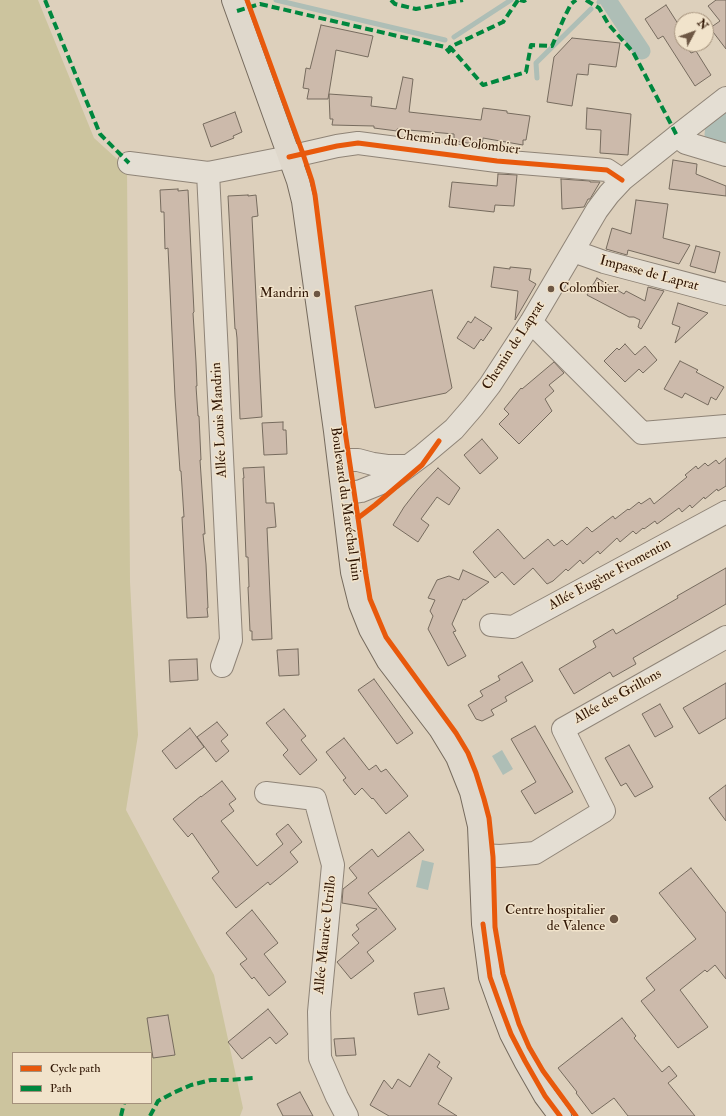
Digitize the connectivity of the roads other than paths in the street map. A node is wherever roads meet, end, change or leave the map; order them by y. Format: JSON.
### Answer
{"nodes":[{"id":1,"x":233,"y":0,"type":"edge"},
{"id":2,"x":726,"y":98,"type":"edge"},
{"id":3,"x":677,"y":136,"type":"junction"},
{"id":4,"x":726,"y":155,"type":"edge"},
{"id":5,"x":289,"y":157,"type":"junction"},
{"id":6,"x":129,"y":163,"type":"dead end"},
{"id":7,"x":208,"y":173,"type":"junction"},
{"id":8,"x":622,"y":180,"type":"junction"},
{"id":9,"x":573,"y":251,"type":"junction"},
{"id":10,"x":726,"y":294,"type":"edge"},
{"id":11,"x":531,"y":322,"type":"junction"},
{"id":12,"x":726,"y":426,"type":"edge"},
{"id":13,"x":339,"y":460,"type":"junction"},
{"id":14,"x":407,"y":466,"type":"junction"},
{"id":15,"x":343,"y":494,"type":"junction"},
{"id":16,"x":726,"y":512,"type":"edge"},
{"id":17,"x":491,"y":625,"type":"dead end"},
{"id":18,"x":726,"y":637,"type":"edge"},
{"id":19,"x":222,"y":666,"type":"dead end"},
{"id":20,"x":266,"y":792,"type":"dead end"},
{"id":21,"x":481,"y":855,"type":"junction"},
{"id":22,"x":347,"y":1116,"type":"edge"},
{"id":23,"x":560,"y":1116,"type":"edge"}],
"edges":[{"from":1,"to":5,"type":"main road","name":"Boulevard du Maréchal Juin"},
{"from":2,"to":3,"type":"street","name":"Chemin de Laprat"},
{"from":3,"to":4,"type":"street"},
{"from":3,"to":8,"type":"street","name":"Chemin de Laprat"},
{"from":5,"to":7,"type":"street","name":"Chemin du Colombier"},
{"from":5,"to":8,"type":"street","name":"Chemin du Colombier"},
{"from":5,"to":13,"type":"main road","name":"Boulevard du Maréchal Juin"},
{"from":6,"to":7,"type":"street","name":"Chemin du Colombier"},
{"from":7,"to":19,"type":"street","name":"Allée Louis Mandrin"},
{"from":8,"to":9,"type":"street","name":"Chemin de Laprat"},
{"from":9,"to":10,"type":"street","name":"Impasse de Laprat"},
{"from":9,"to":11,"type":"street","name":"Chemin de Laprat"},
{"from":11,"to":12,"type":"street"},
{"from":11,"to":14,"type":"street","name":"Chemin de Laprat"},
{"from":13,"to":14,"type":"street"},
{"from":13,"to":15,"type":"main road","name":"Boulevard du Maréchal Juin"},
{"from":14,"to":15,"type":"street","name":"Chemin de Laprat"},
{"from":15,"to":21,"type":"main road","name":"Boulevard du Maréchal Juin"},
{"from":16,"to":17,"type":"street","name":"Allée Eugène Fromentin"},
{"from":18,"to":21,"type":"street","name":"Allée des Grillons"},
{"from":20,"to":22,"type":"street","name":"Allée Maurice Utrillo"},
{"from":21,"to":23,"type":"main road","name":"Boulevard du Maréchal Juin"}]}
